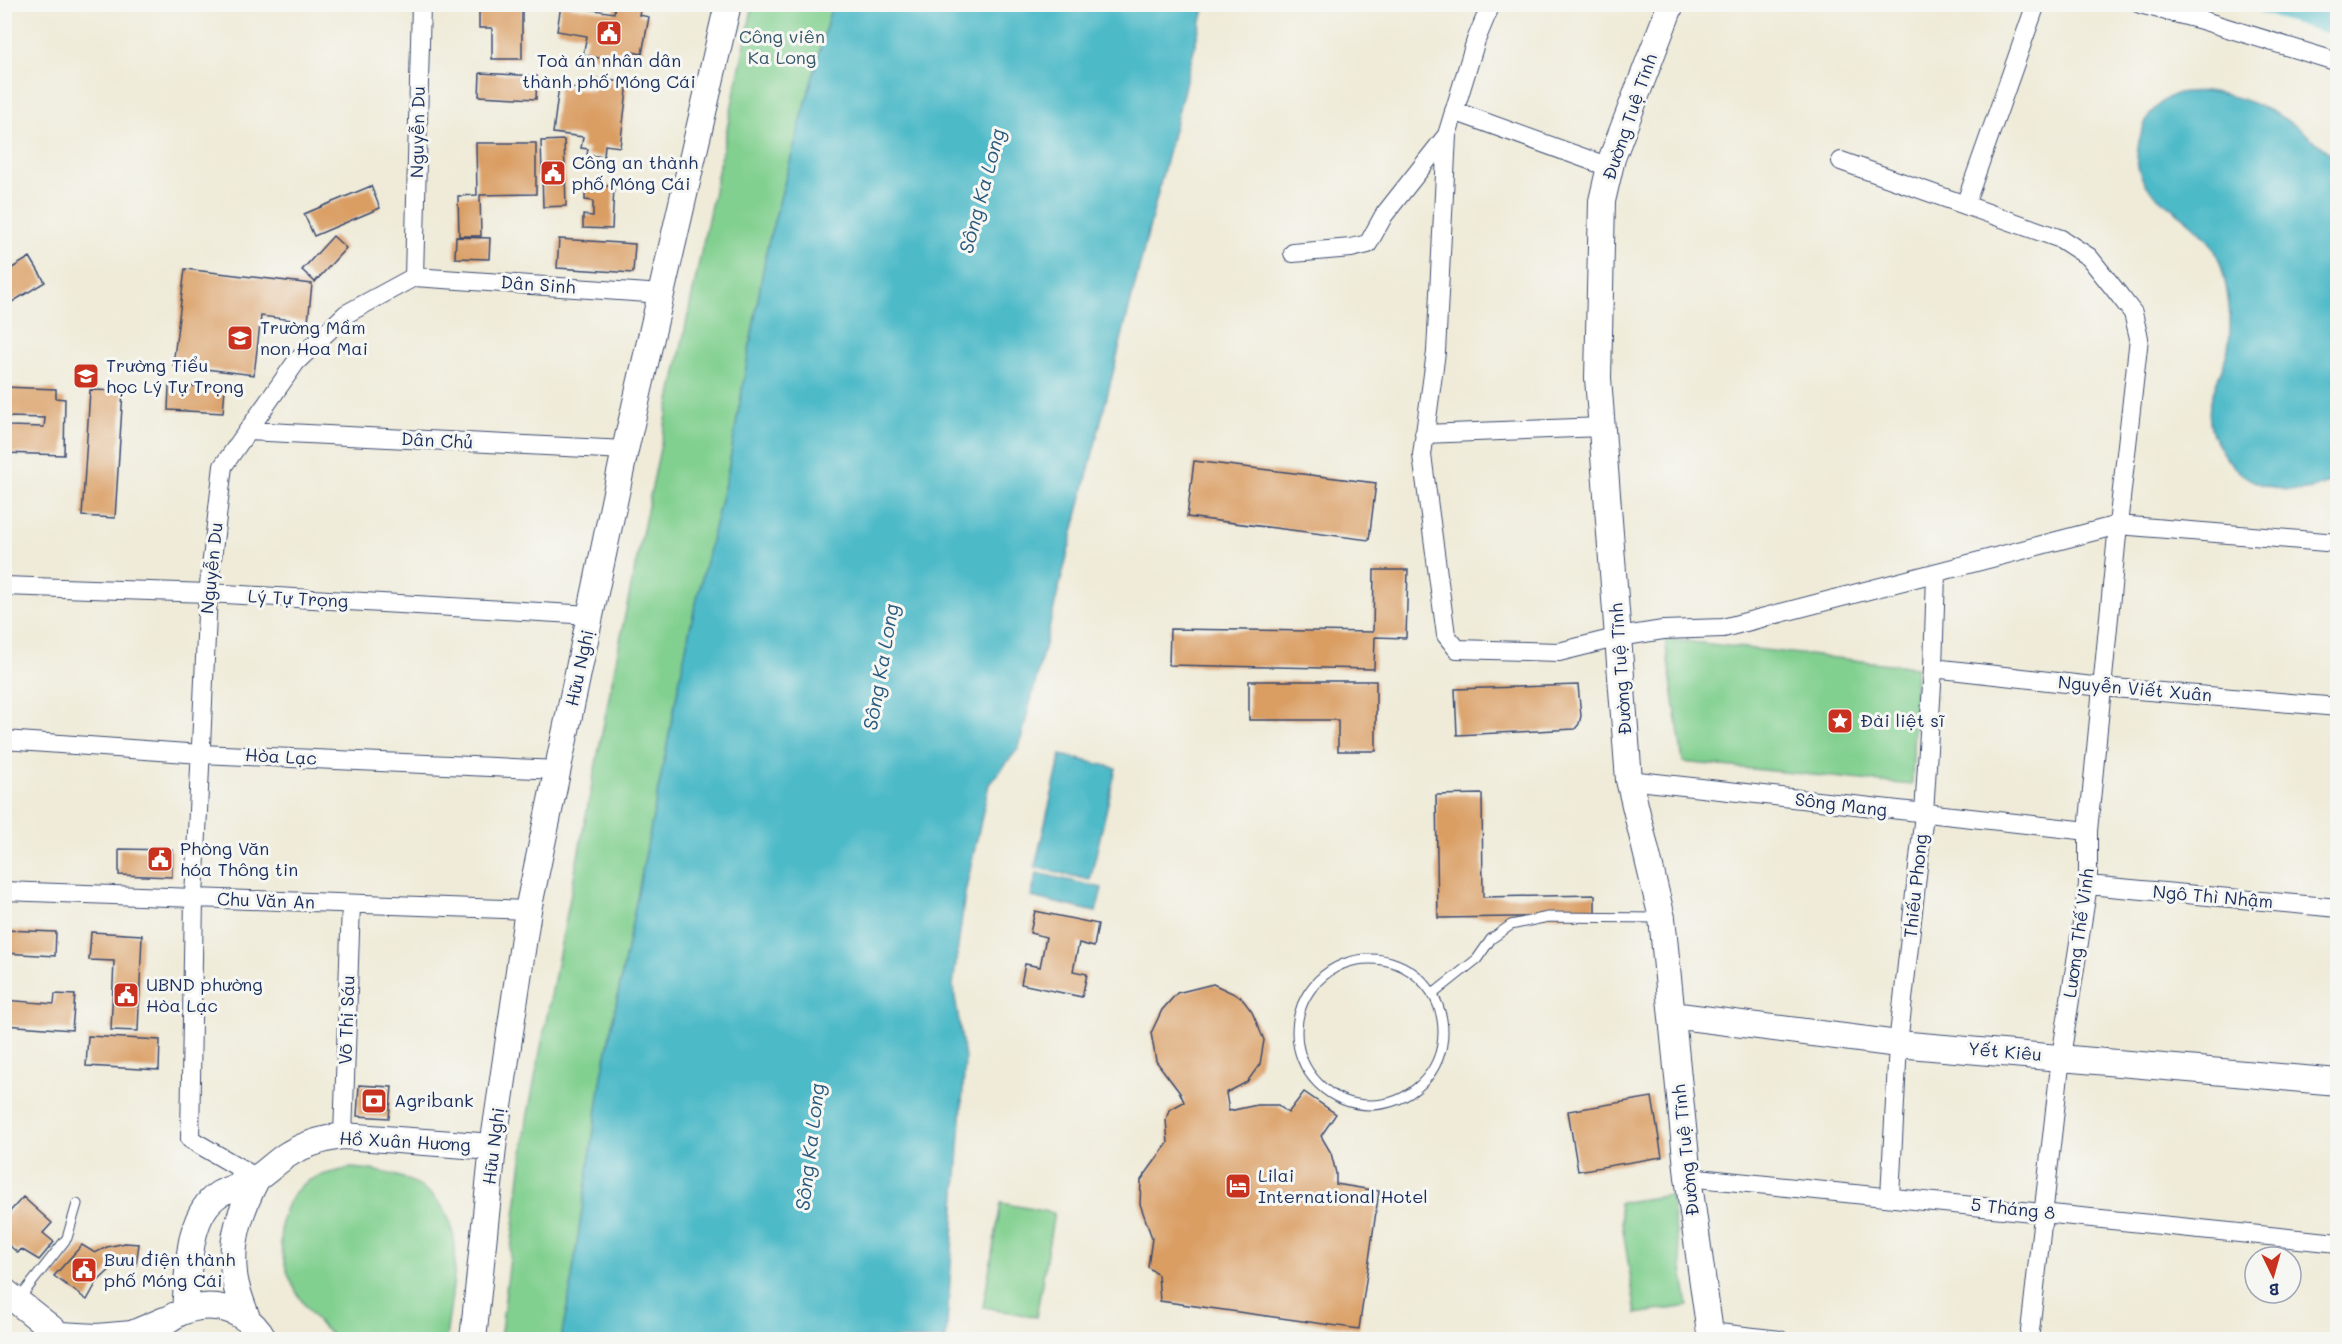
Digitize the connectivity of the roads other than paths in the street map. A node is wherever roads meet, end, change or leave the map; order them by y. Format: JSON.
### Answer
{"nodes":[{"id":1,"x":421,"y":4,"type":"edge"},
{"id":2,"x":728,"y":4,"type":"edge"},
{"id":3,"x":1491,"y":4,"type":"edge"},
{"id":4,"x":1671,"y":4,"type":"edge"},
{"id":5,"x":2036,"y":4,"type":"edge"},
{"id":6,"x":2140,"y":4,"type":"edge"},
{"id":7,"x":2337,"y":62,"type":"edge"},
{"id":8,"x":1454,"y":111,"type":"junction"},
{"id":9,"x":1447,"y":135,"type":"junction"},
{"id":10,"x":1841,"y":161,"type":"dead end"},
{"id":11,"x":1609,"y":167,"type":"junction"},
{"id":12,"x":1965,"y":205,"type":"junction"},
{"id":13,"x":1293,"y":253,"type":"dead end"},
{"id":14,"x":414,"y":277,"type":"junction"},
{"id":15,"x":663,"y":294,"type":"junction"},
{"id":16,"x":1602,"y":427,"type":"junction"},
{"id":17,"x":248,"y":431,"type":"junction"},
{"id":18,"x":1424,"y":434,"type":"junction"},
{"id":19,"x":626,"y":450,"type":"junction"},
{"id":20,"x":2118,"y":525,"type":"junction"},
{"id":21,"x":2337,"y":543,"type":"edge"},
{"id":22,"x":1936,"y":574,"type":"junction"},
{"id":23,"x":4,"y":586,"type":"edge"},
{"id":24,"x":208,"y":593,"type":"junction"},
{"id":25,"x":591,"y":615,"type":"junction"},
{"id":26,"x":1618,"y":637,"type":"junction"},
{"id":27,"x":1933,"y":668,"type":"junction"},
{"id":28,"x":2102,"y":687,"type":"junction"},
{"id":29,"x":2337,"y":707,"type":"edge"},
{"id":30,"x":4,"y":740,"type":"edge"},
{"id":31,"x":201,"y":754,"type":"junction"},
{"id":32,"x":559,"y":770,"type":"junction"},
{"id":33,"x":1629,"y":780,"type":"junction"},
{"id":34,"x":1924,"y":814,"type":"junction"},
{"id":35,"x":2088,"y":831,"type":"junction"},
{"id":36,"x":2088,"y":885,"type":"junction"},
{"id":37,"x":4,"y":891,"type":"edge"},
{"id":38,"x":194,"y":898,"type":"junction"},
{"id":39,"x":351,"y":904,"type":"junction"},
{"id":40,"x":2337,"y":908,"type":"edge"},
{"id":41,"x":528,"y":910,"type":"junction"},
{"id":42,"x":1662,"y":918,"type":"junction"},
{"id":43,"x":1433,"y":994,"type":"junction"},
{"id":44,"x":1672,"y":1015,"type":"junction"},
{"id":45,"x":1898,"y":1044,"type":"junction"},
{"id":46,"x":2061,"y":1057,"type":"junction"},
{"id":47,"x":2337,"y":1082,"type":"edge"},
{"id":48,"x":343,"y":1136,"type":"junction"},
{"id":49,"x":493,"y":1147,"type":"junction"},
{"id":50,"x":1688,"y":1177,"type":"junction"},
{"id":51,"x":257,"y":1178,"type":"junction"},
{"id":52,"x":1890,"y":1197,"type":"junction"},
{"id":53,"x":77,"y":1204,"type":"dead end"},
{"id":54,"x":2044,"y":1212,"type":"junction"},
{"id":55,"x":2337,"y":1243,"type":"edge"},
{"id":56,"x":11,"y":1296,"type":"edge"},
{"id":57,"x":166,"y":1323,"type":"edge"},
{"id":58,"x":260,"y":1332,"type":"edge"},
{"id":59,"x":1711,"y":1336,"type":"edge"},
{"id":60,"x":63,"y":1337,"type":"edge"},
{"id":61,"x":473,"y":1340,"type":"edge"},
{"id":62,"x":1780,"y":1340,"type":"edge"},
{"id":63,"x":2029,"y":1340,"type":"edge"}],
"edges":[{"from":1,"to":14,"type":"street","name":"Nguyễn Du"},
{"from":2,"to":15,"type":"street","name":"Hữu Nghị"},
{"from":3,"to":8,"type":"street"},
{"from":4,"to":11,"type":"street","name":"Đường Tuệ Tĩnh"},
{"from":5,"to":12,"type":"street"},
{"from":6,"to":7,"type":"street"},
{"from":8,"to":9,"type":"street"},
{"from":8,"to":11,"type":"street"},
{"from":9,"to":13,"type":"street"},
{"from":9,"to":18,"type":"street"},
{"from":10,"to":12,"type":"street","name":"Lương Thế Vinh"},
{"from":11,"to":16,"type":"street","name":"Đường Tuệ Tĩnh"},
{"from":12,"to":20,"type":"street","name":"Lương Thế Vinh"},
{"from":14,"to":15,"type":"street","name":"Dân Sinh"},
{"from":14,"to":17,"type":"street","name":"Nguyễn Du"},
{"from":15,"to":19,"type":"street","name":"Hữu Nghị"},
{"from":16,"to":18,"type":"street"},
{"from":16,"to":26,"type":"street","name":"Đường Tuệ Tĩnh"},
{"from":17,"to":19,"type":"street","name":"Dân Chủ"},
{"from":17,"to":24,"type":"street","name":"Nguyễn Du"},
{"from":18,"to":26,"type":"street"},
{"from":19,"to":25,"type":"street","name":"Hữu Nghị"},
{"from":20,"to":21,"type":"street"},
{"from":20,"to":22,"type":"street"},
{"from":20,"to":28,"type":"street","name":"Lương Thế Vinh"},
{"from":22,"to":26,"type":"street"},
{"from":22,"to":27,"type":"street","name":"Thiếu Phong"},
{"from":23,"to":24,"type":"street","name":"Lý Tự Trọng"},
{"from":24,"to":25,"type":"street","name":"Lý Tự Trọng"},
{"from":24,"to":31,"type":"street","name":"Nguyễn Du"},
{"from":25,"to":32,"type":"street","name":"Hữu Nghị"},
{"from":26,"to":33,"type":"street","name":"Đường Tuệ Tĩnh"},
{"from":27,"to":28,"type":"street","name":"Nguyễn Viết Xuân"},
{"from":27,"to":34,"type":"street","name":"Thiếu Phong"},
{"from":28,"to":29,"type":"street","name":"Nguyễn Viết Xuân"},
{"from":28,"to":35,"type":"street","name":"Lương Thế Vinh"},
{"from":30,"to":31,"type":"street","name":"Hòa Lạc"},
{"from":31,"to":32,"type":"street","name":"Hòa Lạc"},
{"from":31,"to":38,"type":"street","name":"Nguyễn Du"},
{"from":32,"to":41,"type":"street","name":"Hữu Nghị"},
{"from":33,"to":34,"type":"street","name":"Sông Mang"},
{"from":33,"to":42,"type":"street","name":"Đường Tuệ Tĩnh"},
{"from":34,"to":35,"type":"street","name":"Sông Mang"},
{"from":34,"to":45,"type":"street","name":"Thiếu Phong"},
{"from":35,"to":36,"type":"street","name":"Lương Thế Vinh"},
{"from":36,"to":40,"type":"street","name":"Ngô Thì Nhậm"},
{"from":36,"to":46,"type":"street","name":"Lương Thế Vinh"},
{"from":37,"to":38,"type":"street","name":"Chu Văn An"},
{"from":38,"to":39,"type":"street","name":"Chu Văn An"},
{"from":38,"to":51,"type":"street","name":"Nguyễn Du"},
{"from":39,"to":41,"type":"street","name":"Chu Văn An"},
{"from":39,"to":48,"type":"street","name":"Võ Thị Sáu"},
{"from":41,"to":49,"type":"street","name":"Hữu Nghị"},
{"from":42,"to":43,"type":"lane"},
{"from":42,"to":44,"type":"street","name":"Đường Tuệ Tĩnh"},
{"from":43,"to":43,"type":"lane"},
{"from":44,"to":45,"type":"street","name":"Yết Kiêu"},
{"from":44,"to":50,"type":"street","name":"Đường Tuệ Tĩnh"},
{"from":45,"to":46,"type":"street","name":"Yết Kiêu"},
{"from":45,"to":52,"type":"street","name":"Thiếu Phong"},
{"from":46,"to":47,"type":"street","name":"Yết Kiêu"},
{"from":46,"to":54,"type":"street","name":"Lương Thế Vinh"},
{"from":48,"to":49,"type":"street","name":"Hồ Xuân Hương"},
{"from":48,"to":51,"type":"street","name":"Hồ Xuân Hương"},
{"from":49,"to":61,"type":"street","name":"Hữu Nghị"},
{"from":50,"to":52,"type":"street","name":"5 Tháng 8"},
{"from":50,"to":59,"type":"street","name":"Đường Tuệ Tĩnh"},
{"from":51,"to":57,"type":"street"},
{"from":51,"to":58,"type":"street"},
{"from":52,"to":54,"type":"street","name":"5 Tháng 8"},
{"from":53,"to":56,"type":"lane"},
{"from":54,"to":55,"type":"street","name":"5 Tháng 8"},
{"from":54,"to":63,"type":"street","name":"Lương Thế Vinh"},
{"from":56,"to":60,"type":"street"},
{"from":57,"to":58,"type":"street"},
{"from":57,"to":60,"type":"street"},
{"from":59,"to":62,"type":"street"}]}
